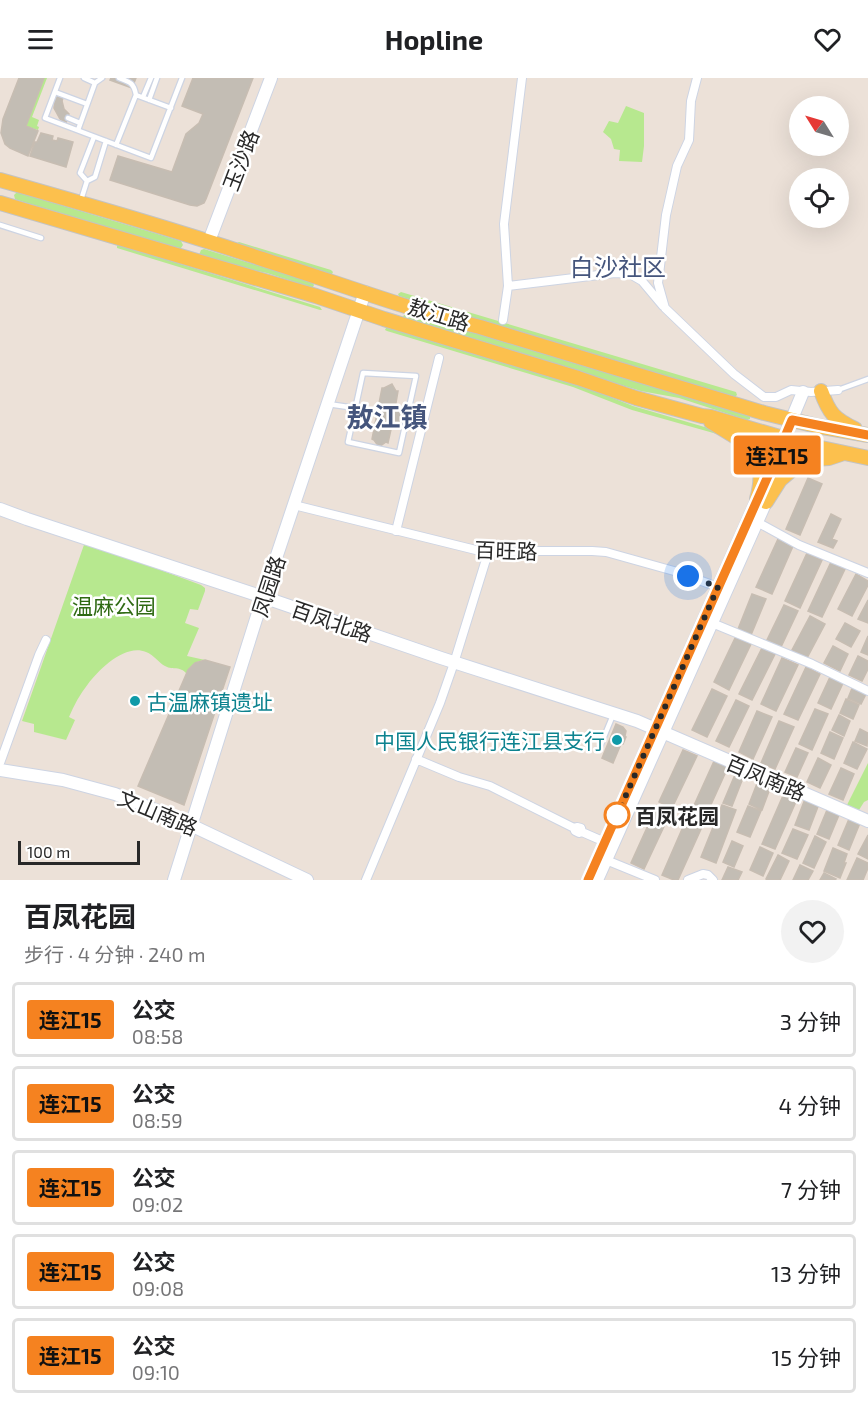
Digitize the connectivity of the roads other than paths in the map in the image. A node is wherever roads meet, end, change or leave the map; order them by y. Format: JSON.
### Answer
{"nodes":[{"id":1,"x":60,"y":78,"type":"edge"},
{"id":2,"x":84,"y":78,"type":"edge"},
{"id":3,"x":102,"y":78,"type":"edge"},
{"id":4,"x":120,"y":78,"type":"edge"},
{"id":5,"x":151,"y":78,"type":"edge"},
{"id":6,"x":157,"y":78,"type":"edge"},
{"id":7,"x":183,"y":78,"type":"edge"},
{"id":8,"x":271,"y":78,"type":"edge"},
{"id":9,"x":522,"y":78,"type":"edge"},
{"id":10,"x":697,"y":78,"type":"edge"},
{"id":11,"x":95,"y":82,"type":"junction"},
{"id":12,"x":55,"y":92,"type":"junction"},
{"id":13,"x":136,"y":94,"type":"junction"},
{"id":14,"x":146,"y":98,"type":"junction"},
{"id":15,"x":87,"y":104,"type":"junction"},
{"id":16,"x":171,"y":108,"type":"junction"},
{"id":17,"x":68,"y":118,"type":"dead end"},
{"id":18,"x":80,"y":123,"type":"junction"},
{"id":19,"x":78,"y":130,"type":"junction"},
{"id":20,"x":94,"y":136,"type":"junction"},
{"id":21,"x":106,"y":141,"type":"junction"},
{"id":22,"x":116,"y":145,"type":"junction"},
{"id":23,"x":87,"y":181,"type":"junction"},
{"id":24,"x":6,"y":182,"type":"edge"},
{"id":25,"x":80,"y":203,"type":"junction"},
{"id":26,"x":3,"y":204,"type":"edge"},
{"id":27,"x":0,"y":225,"type":"edge"},
{"id":28,"x":41,"y":238,"type":"dead end"},
{"id":29,"x":209,"y":241,"type":"junction"},
{"id":30,"x":322,"y":278,"type":"junction"},
{"id":31,"x":508,"y":286,"type":"junction"},
{"id":32,"x":365,"y":292,"type":"junction"},
{"id":33,"x":316,"y":296,"type":"junction"},
{"id":34,"x":401,"y":305,"type":"junction"},
{"id":35,"x":665,"y":308,"type":"junction"},
{"id":36,"x":359,"y":311,"type":"junction"},
{"id":37,"x":503,"y":320,"type":"dead end"},
{"id":38,"x":395,"y":323,"type":"junction"},
{"id":39,"x":440,"y":358,"type":"dead end"},
{"id":40,"x":868,"y":380,"type":"edge"},
{"id":41,"x":838,"y":390,"type":"joint"},
{"id":42,"x":812,"y":392,"type":"junction"},
{"id":43,"x":328,"y":404,"type":"junction"},
{"id":44,"x":355,"y":408,"type":"junction"},
{"id":45,"x":702,"y":416,"type":"junction"},
{"id":46,"x":407,"y":417,"type":"junction"},
{"id":47,"x":424,"y":420,"type":"junction"},
{"id":48,"x":795,"y":421,"type":"junction"},
{"id":49,"x":849,"y":432,"type":"junction"},
{"id":50,"x":868,"y":435,"type":"edge"},
{"id":51,"x":788,"y":439,"type":"junction"},
{"id":52,"x":843,"y":453,"type":"junction"},
{"id":53,"x":868,"y":458,"type":"edge"},
{"id":54,"x":762,"y":501,"type":"junction"},
{"id":55,"x":294,"y":505,"type":"junction"},
{"id":56,"x":0,"y":508,"type":"edge"},
{"id":57,"x":757,"y":522,"type":"junction"},
{"id":58,"x":396,"y":531,"type":"junction"},
{"id":59,"x":488,"y":553,"type":"junction"},
{"id":60,"x":868,"y":573,"type":"edge"},
{"id":61,"x":718,"y":587,"type":"junction"},
{"id":62,"x":263,"y":597,"type":"junction"},
{"id":63,"x":712,"y":623,"type":"junction"},
{"id":64,"x":46,"y":640,"type":"dead end"},
{"id":65,"x":454,"y":663,"type":"junction"},
{"id":66,"x":868,"y":691,"type":"edge"},
{"id":67,"x":614,"y":713,"type":"junction"},
{"id":68,"x":659,"y":731,"type":"junction"},
{"id":69,"x":599,"y":749,"type":"dead end"},
{"id":70,"x":416,"y":759,"type":"junction"},
{"id":71,"x":0,"y":763,"type":"edge"},
{"id":72,"x":0,"y":770,"type":"edge"},
{"id":73,"x":868,"y":821,"type":"edge"},
{"id":74,"x":191,"y":826,"type":"junction"},
{"id":75,"x":605,"y":842,"type":"junction"},
{"id":76,"x":606,"y":860,"type":"junction"},
{"id":77,"x":174,"y":880,"type":"edge"},
{"id":78,"x":307,"y":880,"type":"edge"},
{"id":79,"x":366,"y":880,"type":"edge"},
{"id":80,"x":588,"y":880,"type":"edge"},
{"id":81,"x":597,"y":880,"type":"edge"},
{"id":82,"x":655,"y":880,"type":"edge"},
{"id":83,"x":688,"y":880,"type":"edge"},
{"id":84,"x":713,"y":880,"type":"edge"}],
"edges":[{"from":1,"to":12,"type":"lane"},
{"from":2,"to":11,"type":"lane"},
{"from":3,"to":11,"type":"lane"},
{"from":4,"to":13,"type":"lane"},
{"from":5,"to":14,"type":"lane"},
{"from":6,"to":14,"type":"lane"},
{"from":7,"to":16,"type":"lane"},
{"from":8,"to":29,"type":"street","name":"玉沙路"},
{"from":9,"to":31,"type":"street"},
{"from":10,"to":35,"type":"street"},
{"from":11,"to":15,"type":"lane"},
{"from":12,"to":15,"type":"lane"},
{"from":12,"to":19,"type":"lane"},
{"from":13,"to":14,"type":"lane"},
{"from":13,"to":22,"type":"lane"},
{"from":14,"to":16,"type":"lane"},
{"from":15,"to":18,"type":"lane"},
{"from":16,"to":22,"type":"lane"},
{"from":17,"to":18,"type":"lane"},
{"from":18,"to":19,"type":"lane"},
{"from":19,"to":20,"type":"lane"},
{"from":20,"to":21,"type":"lane"},
{"from":20,"to":23,"type":"lane"},
{"from":21,"to":22,"type":"lane"},
{"from":21,"to":23,"type":"lane"},
{"from":23,"to":25,"type":"lane"},
{"from":24,"to":25,"type":"main road","name":"敖江路"},
{"from":24,"to":26,"type":"main road"},
{"from":25,"to":29,"type":"main road","name":"敖江路"},
{"from":26,"to":33,"type":"main road","name":"敖江路"},
{"from":27,"to":28,"type":"lane"},
{"from":29,"to":30,"type":"main road","name":"敖江路"},
{"from":30,"to":32,"type":"main road","name":"敖江路"},
{"from":30,"to":33,"type":"main road"},
{"from":31,"to":35,"type":"street"},
{"from":31,"to":37,"type":"street"},
{"from":32,"to":34,"type":"main road","name":"敖江路"},
{"from":32,"to":36,"type":"street","name":"凤园路"},
{"from":33,"to":36,"type":"main road","name":"敖江路"},
{"from":34,"to":38,"type":"main road"},
{"from":34,"to":48,"type":"main road","name":"敖江路"},
{"from":35,"to":42,"type":"street"},
{"from":36,"to":38,"type":"main road","name":"敖江路"},
{"from":36,"to":43,"type":"street","name":"凤园路"},
{"from":38,"to":45,"type":"main road","name":"敖江路"},
{"from":39,"to":47,"type":"street"},
{"from":40,"to":41,"type":"lane"},
{"from":41,"to":42,"type":"street"},
{"from":42,"to":48,"type":"street"},
{"from":42,"to":50,"type":"main road"},
{"from":43,"to":44,"type":"lane"},
{"from":43,"to":55,"type":"street","name":"凤园路"},
{"from":44,"to":46,"type":"lane"},
{"from":44,"to":46,"type":"lane"},
{"from":45,"to":51,"type":"main road","name":"敖江路"},
{"from":45,"to":54,"type":"main road"},
{"from":46,"to":47,"type":"lane"},
{"from":47,"to":58,"type":"street"},
{"from":48,"to":49,"type":"main road","name":"敖江路"},
{"from":48,"to":51,"type":"street"},
{"from":49,"to":50,"type":"main road","name":"敖江路"},
{"from":49,"to":52,"type":"main road"},
{"from":51,"to":52,"type":"main road","name":"敖江路"},
{"from":51,"to":54,"type":"street"},
{"from":52,"to":53,"type":"main road","name":"敖江路"},
{"from":52,"to":54,"type":"main road"},
{"from":54,"to":57,"type":"street"},
{"from":54,"to":61,"type":"street"},
{"from":55,"to":58,"type":"street","name":"百旺路"},
{"from":55,"to":62,"type":"street","name":"凤园路"},
{"from":56,"to":62,"type":"street","name":"百凤北路"},
{"from":57,"to":60,"type":"street"},
{"from":57,"to":63,"type":"street"},
{"from":58,"to":59,"type":"street","name":"百旺路"},
{"from":59,"to":61,"type":"street","name":"百旺路"},
{"from":59,"to":65,"type":"street"},
{"from":61,"to":68,"type":"street"},
{"from":62,"to":65,"type":"street","name":"百凤北路"},
{"from":62,"to":74,"type":"street","name":"凤园路"},
{"from":63,"to":66,"type":"street"},
{"from":63,"to":68,"type":"street"},
{"from":64,"to":71,"type":"street"},
{"from":65,"to":67,"type":"street","name":"百凤北路"},
{"from":65,"to":70,"type":"street"},
{"from":67,"to":68,"type":"street","name":"百凤北路"},
{"from":67,"to":69,"type":"lane"},
{"from":68,"to":73,"type":"street","name":"百凤南路"},
{"from":68,"to":75,"type":"street"},
{"from":68,"to":76,"type":"street"},
{"from":70,"to":75,"type":"street"},
{"from":70,"to":79,"type":"street"},
{"from":72,"to":74,"type":"street","name":"文山南路"},
{"from":74,"to":77,"type":"street","name":"凤园路"},
{"from":74,"to":78,"type":"street","name":"文山南路"},
{"from":75,"to":80,"type":"street"},
{"from":76,"to":81,"type":"street"},
{"from":76,"to":82,"type":"street"},
{"from":83,"to":84,"type":"street"}]}
